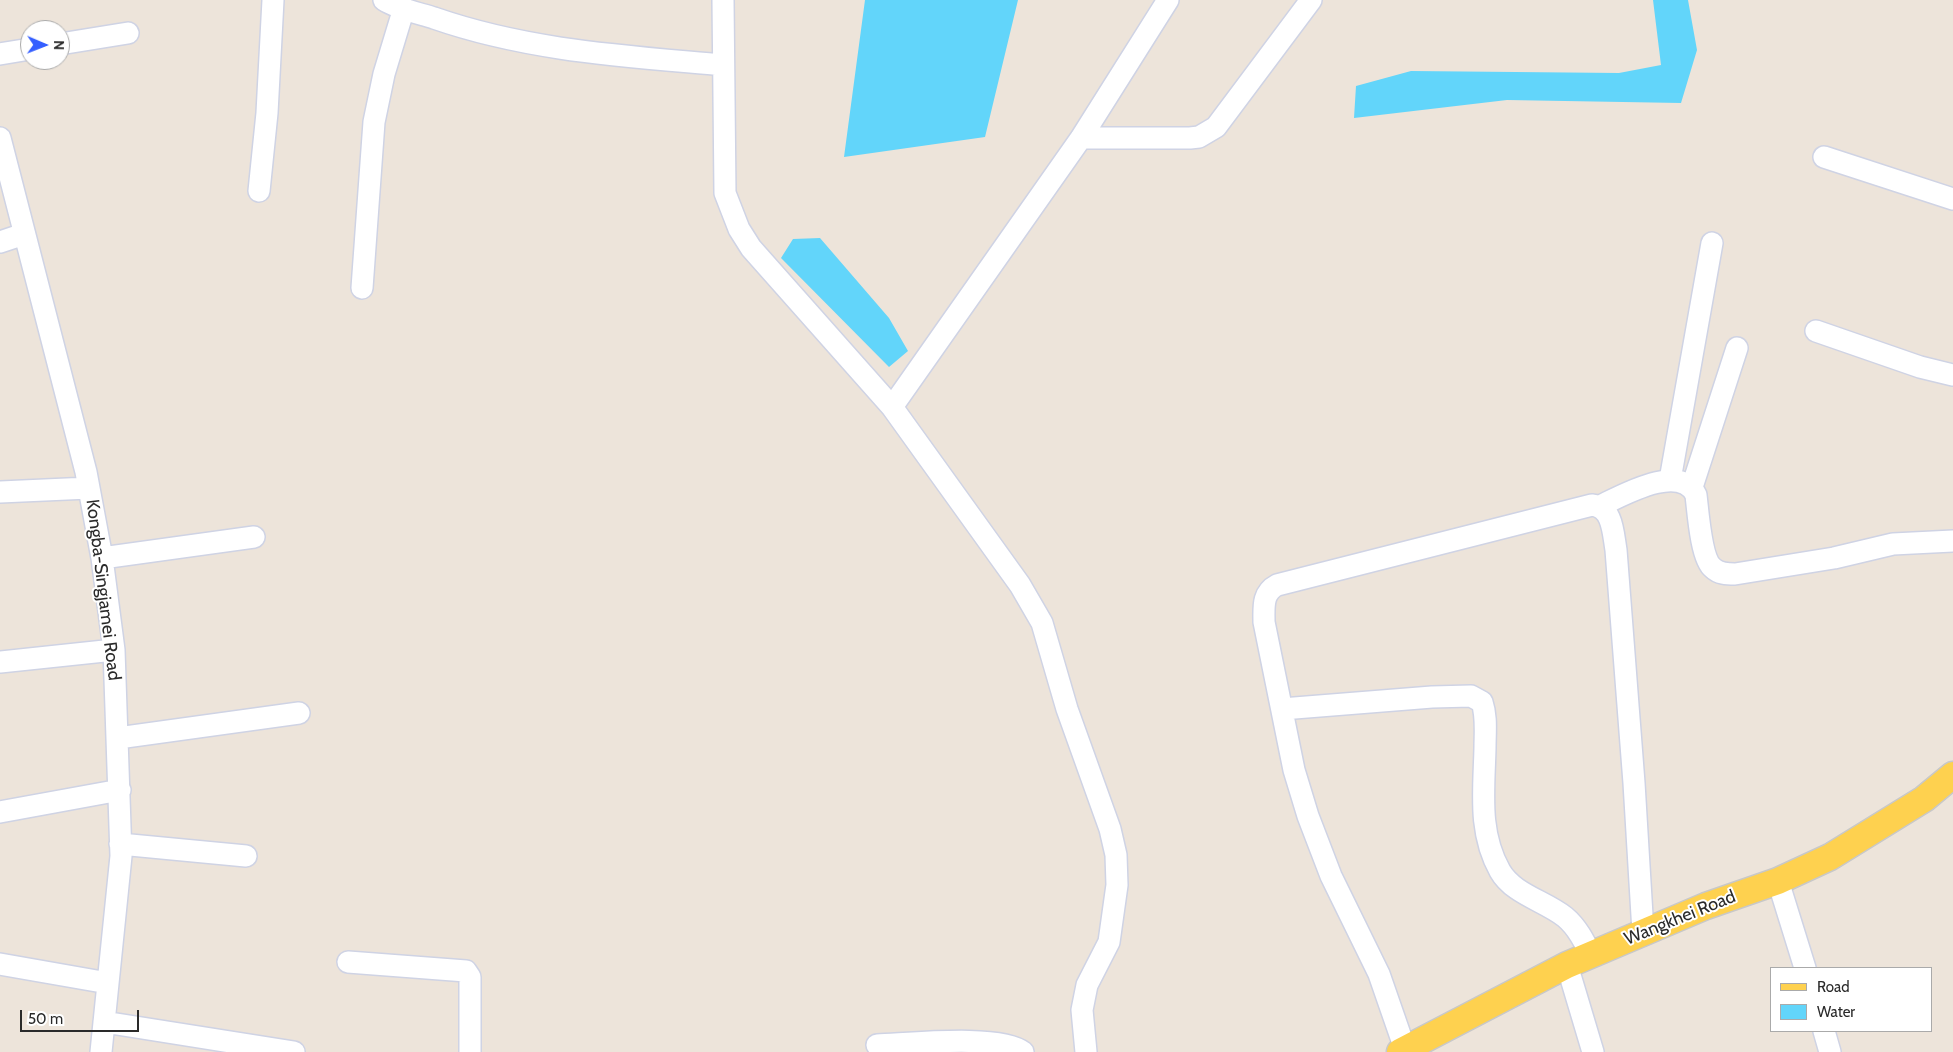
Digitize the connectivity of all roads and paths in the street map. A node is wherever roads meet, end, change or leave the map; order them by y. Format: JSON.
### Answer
{"nodes":[{"id":1,"x":273,"y":0,"type":"edge"},
{"id":2,"x":384,"y":0,"type":"edge"},
{"id":3,"x":723,"y":0,"type":"edge"},
{"id":4,"x":1168,"y":0,"type":"edge"},
{"id":5,"x":1311,"y":0,"type":"edge"},
{"id":6,"x":404,"y":8,"type":"junction"},
{"id":7,"x":128,"y":33,"type":"dead end"},
{"id":8,"x":70,"y":42,"type":"edge"},
{"id":9,"x":20,"y":51,"type":"edge"},
{"id":10,"x":0,"y":54,"type":"edge"},
{"id":11,"x":723,"y":65,"type":"junction"},
{"id":12,"x":0,"y":138,"type":"edge"},
{"id":13,"x":1081,"y":138,"type":"junction"},
{"id":14,"x":1824,"y":157,"type":"dead end"},
{"id":15,"x":260,"y":191,"type":"dead end"},
{"id":16,"x":1953,"y":199,"type":"edge"},
{"id":17,"x":24,"y":234,"type":"junction"},
{"id":18,"x":0,"y":242,"type":"edge"},
{"id":19,"x":1712,"y":243,"type":"dead end"},
{"id":20,"x":362,"y":288,"type":"dead end"},
{"id":21,"x":1816,"y":331,"type":"dead end"},
{"id":22,"x":1737,"y":348,"type":"dead end"},
{"id":23,"x":1953,"y":375,"type":"edge"},
{"id":24,"x":892,"y":407,"type":"junction"},
{"id":25,"x":1670,"y":480,"type":"junction"},
{"id":26,"x":1692,"y":487,"type":"junction"},
{"id":27,"x":89,"y":488,"type":"junction"},
{"id":28,"x":0,"y":492,"type":"edge"},
{"id":29,"x":1600,"y":506,"type":"junction"},
{"id":30,"x":254,"y":537,"type":"dead end"},
{"id":31,"x":1953,"y":541,"type":"edge"},
{"id":32,"x":102,"y":558,"type":"junction"},
{"id":33,"x":114,"y":650,"type":"junction"},
{"id":34,"x":0,"y":662,"type":"edge"},
{"id":35,"x":1282,"y":709,"type":"junction"},
{"id":36,"x":299,"y":713,"type":"dead end"},
{"id":37,"x":118,"y":738,"type":"junction"},
{"id":38,"x":1953,"y":775,"type":"edge"},
{"id":39,"x":120,"y":790,"type":"junction"},
{"id":40,"x":0,"y":812,"type":"edge"},
{"id":41,"x":120,"y":844,"type":"junction"},
{"id":42,"x":246,"y":856,"type":"dead end"},
{"id":43,"x":1778,"y":881,"type":"junction"},
{"id":44,"x":1643,"y":932,"type":"junction"},
{"id":45,"x":1591,"y":955,"type":"junction"},
{"id":46,"x":348,"y":962,"type":"dead end"},
{"id":47,"x":0,"y":964,"type":"edge"},
{"id":48,"x":1567,"y":966,"type":"junction"},
{"id":49,"x":1805,"y":967,"type":"edge"},
{"id":50,"x":108,"y":983,"type":"junction"},
{"id":51,"x":104,"y":1022,"type":"junction"},
{"id":52,"x":1824,"y":1032,"type":"edge"},
{"id":53,"x":876,"y":1045,"type":"dead end"},
{"id":54,"x":1416,"y":1048,"type":"edge"},
{"id":55,"x":101,"y":1052,"type":"edge"},
{"id":56,"x":294,"y":1052,"type":"edge"},
{"id":57,"x":470,"y":1052,"type":"edge"},
{"id":58,"x":1023,"y":1052,"type":"edge"},
{"id":59,"x":1086,"y":1052,"type":"edge"},
{"id":60,"x":1593,"y":1052,"type":"edge"},
{"id":61,"x":1830,"y":1052,"type":"edge"}],
"edges":[{"from":1,"to":15,"type":"street"},
{"from":2,"to":6,"type":"street"},
{"from":3,"to":11,"type":"street"},
{"from":4,"to":13,"type":"street"},
{"from":5,"to":13,"type":"street"},
{"from":6,"to":11,"type":"street"},
{"from":6,"to":20,"type":"street"},
{"from":7,"to":8,"type":"street"},
{"from":9,"to":10,"type":"street"},
{"from":11,"to":24,"type":"street"},
{"from":12,"to":17,"type":"street","name":"Kongba-Singjamei Road"},
{"from":13,"to":24,"type":"street"},
{"from":14,"to":16,"type":"street"},
{"from":17,"to":18,"type":"street"},
{"from":17,"to":27,"type":"street","name":"Kongba-Singjamei Road"},
{"from":19,"to":25,"type":"street"},
{"from":21,"to":23,"type":"street"},
{"from":22,"to":26,"type":"street"},
{"from":24,"to":59,"type":"street"},
{"from":25,"to":26,"type":"street"},
{"from":25,"to":29,"type":"street"},
{"from":26,"to":31,"type":"street"},
{"from":27,"to":28,"type":"street"},
{"from":27,"to":32,"type":"street","name":"Kongba-Singjamei Road"},
{"from":29,"to":35,"type":"street"},
{"from":29,"to":44,"type":"street"},
{"from":30,"to":32,"type":"street"},
{"from":32,"to":33,"type":"street","name":"Kongba-Singjamei Road"},
{"from":33,"to":34,"type":"street"},
{"from":33,"to":37,"type":"street","name":"Kongba-Singjamei Road"},
{"from":35,"to":45,"type":"street"},
{"from":35,"to":54,"type":"street"},
{"from":36,"to":37,"type":"street"},
{"from":37,"to":39,"type":"street","name":"Kongba-Singjamei Road"},
{"from":38,"to":43,"type":"main road","name":"Wangkhei Road"},
{"from":39,"to":40,"type":"street"},
{"from":39,"to":41,"type":"street","name":"Kongba-Singjamei Road"},
{"from":41,"to":42,"type":"street"},
{"from":41,"to":50,"type":"street","name":"Kongba-Singjamei Road"},
{"from":43,"to":44,"type":"main road","name":"Wangkhei Road"},
{"from":43,"to":49,"type":"street"},
{"from":44,"to":45,"type":"main road","name":"Wangkhei Road"},
{"from":45,"to":48,"type":"main road","name":"Wangkhei Road"},
{"from":46,"to":57,"type":"street"},
{"from":47,"to":50,"type":"street"},
{"from":48,"to":54,"type":"main road","name":"Wangkhei Road"},
{"from":48,"to":60,"type":"street"},
{"from":50,"to":51,"type":"street","name":"Kongba-Singjamei Road"},
{"from":51,"to":55,"type":"street","name":"Kongba-Singjamei Road"},
{"from":51,"to":56,"type":"street"},
{"from":52,"to":61,"type":"street"},
{"from":53,"to":58,"type":"street"}]}
